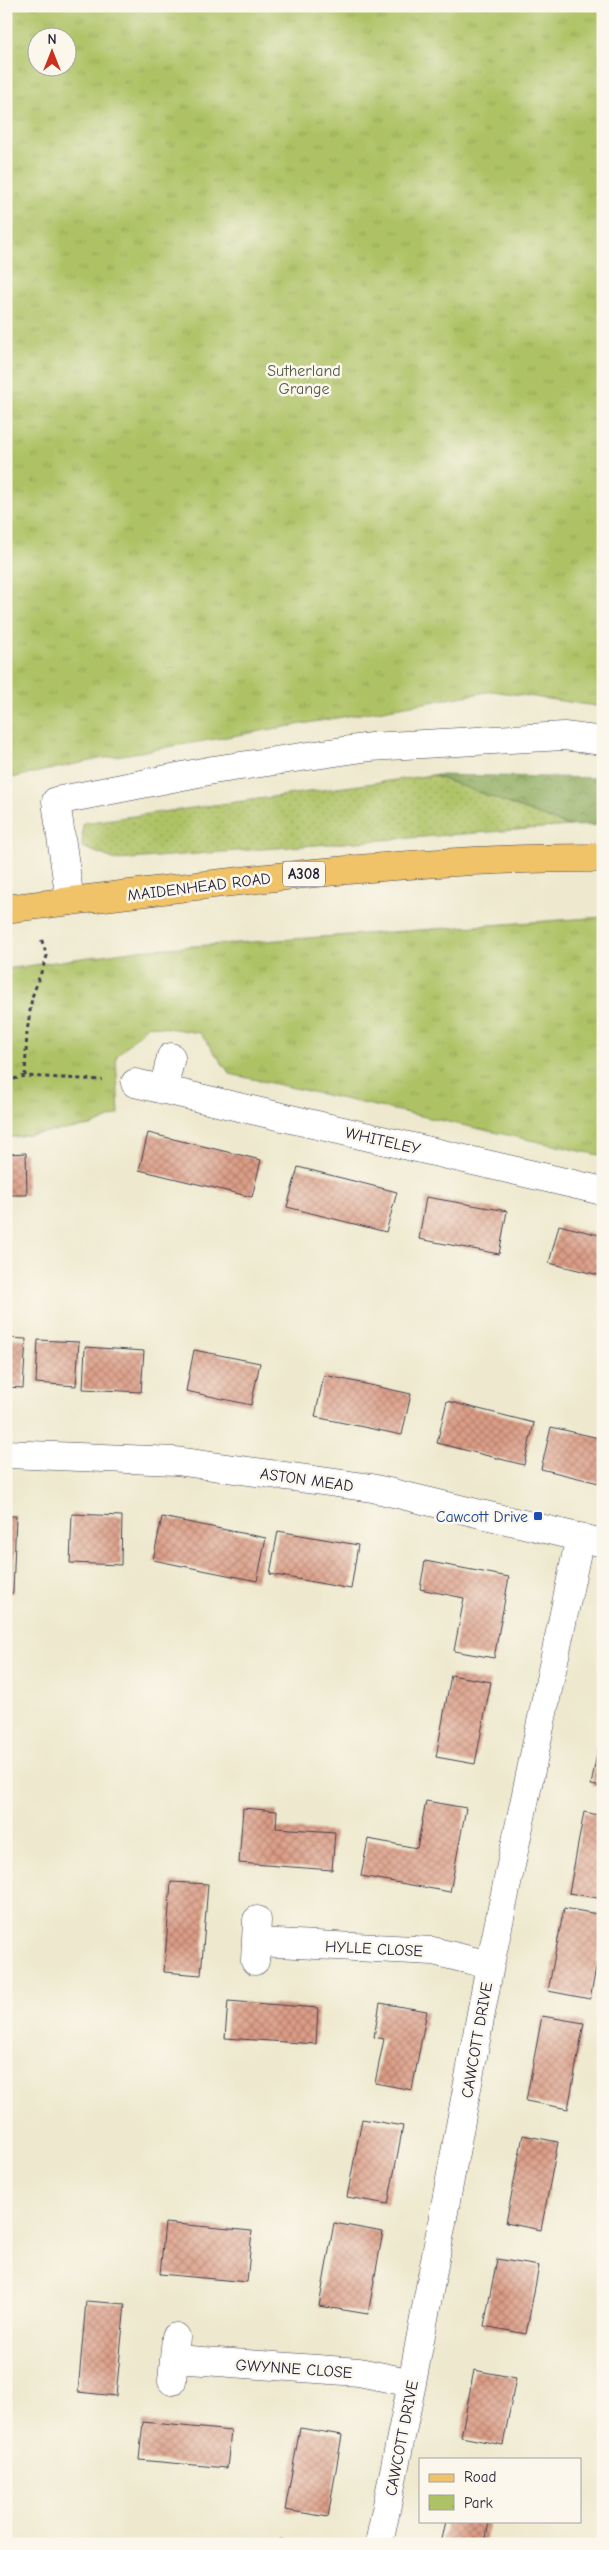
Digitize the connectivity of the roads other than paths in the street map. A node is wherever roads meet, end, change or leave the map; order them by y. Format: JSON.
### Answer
{"nodes":[{"id":1,"x":603,"y":741,"type":"edge"},
{"id":2,"x":603,"y":858,"type":"edge"},
{"id":3,"x":70,"y":901,"type":"junction"},
{"id":4,"x":6,"y":909,"type":"edge"},
{"id":5,"x":171,"y":1057,"type":"dead end"},
{"id":6,"x":135,"y":1083,"type":"road end"},
{"id":7,"x":163,"y":1090,"type":"junction"},
{"id":8,"x":603,"y":1191,"type":"edge"},
{"id":9,"x":6,"y":1454,"type":"edge"},
{"id":10,"x":591,"y":1540,"type":"edge"},
{"id":11,"x":256,"y":1941,"type":"dead end"},
{"id":12,"x":490,"y":1965,"type":"junction"},
{"id":13,"x":174,"y":2359,"type":"dead end"},
{"id":14,"x":412,"y":2383,"type":"junction"},
{"id":15,"x":379,"y":2544,"type":"edge"}],
"edges":[{"from":1,"to":3,"type":"street"},
{"from":2,"to":3,"type":"main road","name":"MAIDENHEAD ROAD","number":"A308"},
{"from":3,"to":4,"type":"main road","name":"MAIDENHEAD ROAD","number":"A308"},
{"from":5,"to":7,"type":"street"},
{"from":6,"to":7,"type":"street","name":"WHITELEY"},
{"from":7,"to":8,"type":"street","name":"WHITELEY"},
{"from":9,"to":10,"type":"street","name":"ASTON MEAD"},
{"from":10,"to":12,"type":"street","name":"CAWCOTT DRIVE"},
{"from":11,"to":12,"type":"street","name":"HYLLE CLOSE"},
{"from":12,"to":14,"type":"street","name":"CAWCOTT DRIVE"},
{"from":13,"to":14,"type":"street","name":"GWYNNE CLOSE"},
{"from":14,"to":15,"type":"street","name":"CAWCOTT DRIVE"}]}
